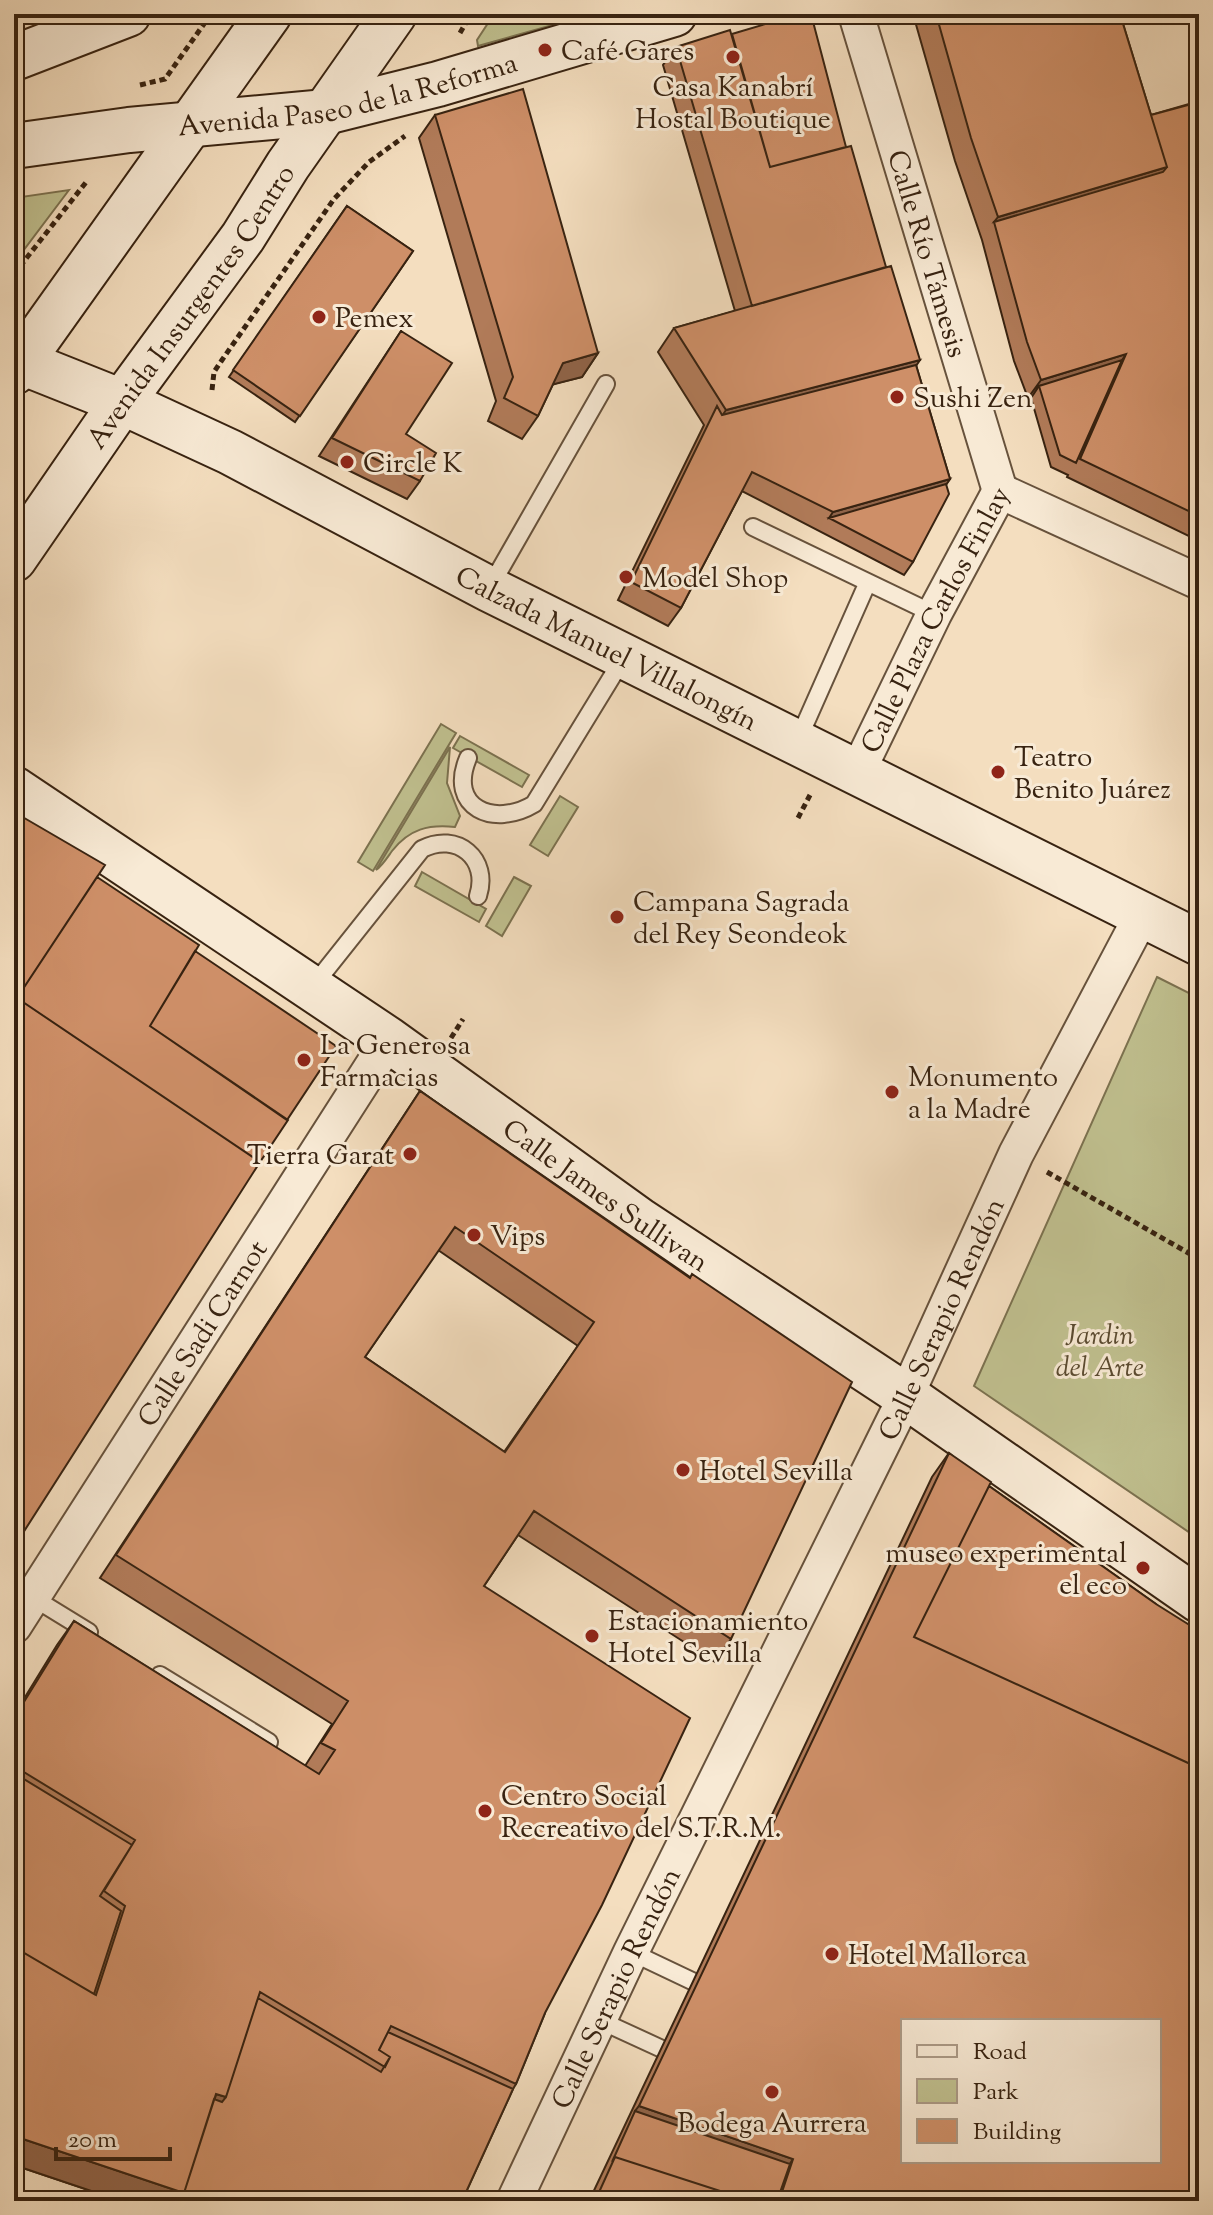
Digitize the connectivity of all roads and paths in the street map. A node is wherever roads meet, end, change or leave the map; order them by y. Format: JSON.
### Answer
{"nodes":[{"id":1,"x":128,"y":14,"type":"edge"},
{"id":2,"x":211,"y":14,"type":"edge"},
{"id":3,"x":269,"y":14,"type":"edge"},
{"id":4,"x":394,"y":14,"type":"edge"},
{"id":5,"x":674,"y":14,"type":"edge"},
{"id":6,"x":856,"y":14,"type":"edge"},
{"id":7,"x":14,"y":58,"type":"edge"},
{"id":8,"x":165,"y":79,"type":"dead end"},
{"id":9,"x":326,"y":112,"type":"junction"},
{"id":10,"x":189,"y":125,"type":"junction"},
{"id":11,"x":415,"y":130,"type":"dead end"},
{"id":12,"x":14,"y":146,"type":"edge"},
{"id":13,"x":87,"y":181,"type":"dead end"},
{"id":14,"x":14,"y":274,"type":"edge"},
{"id":15,"x":16,"y":365,"type":"edge"},
{"id":16,"x":606,"y":384,"type":"dead end"},
{"id":17,"x":212,"y":390,"type":"dead end"},
{"id":18,"x":122,"y":402,"type":"junction"},
{"id":19,"x":1000,"y":491,"type":"junction"},
{"id":20,"x":753,"y":527,"type":"dead end"},
{"id":21,"x":14,"y":559,"type":"edge"},
{"id":22,"x":1199,"y":582,"type":"edge"},
{"id":23,"x":867,"y":584,"type":"junction"},
{"id":24,"x":489,"y":589,"type":"junction"},
{"id":25,"x":934,"y":614,"type":"junction"},
{"id":26,"x":624,"y":656,"type":"junction"},
{"id":27,"x":797,"y":742,"type":"junction"},
{"id":28,"x":468,"y":758,"type":"dead end"},
{"id":29,"x":857,"y":773,"type":"junction"},
{"id":30,"x":14,"y":789,"type":"edge"},
{"id":31,"x":478,"y":896,"type":"dead end"},
{"id":32,"x":1142,"y":915,"type":"junction"},
{"id":33,"x":1199,"y":943,"type":"edge"},
{"id":34,"x":311,"y":989,"type":"junction"},
{"id":35,"x":389,"y":1040,"type":"junction"},
{"id":36,"x":1016,"y":1154,"type":"junction"},
{"id":37,"x":1199,"y":1259,"type":"edge"},
{"id":38,"x":906,"y":1396,"type":"junction"},
{"id":39,"x":32,"y":1597,"type":"junction"},
{"id":40,"x":1199,"y":1600,"type":"edge"},
{"id":41,"x":14,"y":1626,"type":"edge"},
{"id":42,"x":98,"y":1638,"type":"edge"},
{"id":43,"x":151,"y":1670,"type":"edge"},
{"id":44,"x":269,"y":1742,"type":"edge"},
{"id":45,"x":631,"y":1952,"type":"junction"},
{"id":46,"x":692,"y":1981,"type":"dead end"},
{"id":47,"x":599,"y":2020,"type":"junction"},
{"id":48,"x":662,"y":2049,"type":"edge"},
{"id":49,"x":514,"y":2201,"type":"edge"}],
"edges":[{"from":1,"to":7,"type":"main road"},
{"from":2,"to":8,"type":"path"},
{"from":3,"to":10,"type":"main road"},
{"from":4,"to":9,"type":"main road","name":"Avenida Insurgentes Centro"},
{"from":5,"to":9,"type":"main road","name":"Avenida Paseo de la Reforma"},
{"from":6,"to":19,"type":"street","name":"Calle Río Támesis"},
{"from":9,"to":10,"type":"main road","name":"Avenida Paseo de la Reforma"},
{"from":9,"to":18,"type":"main road","name":"Avenida Insurgentes Centro"},
{"from":10,"to":12,"type":"main road","name":"Avenida Paseo de la Reforma"},
{"from":10,"to":15,"type":"main road"},
{"from":11,"to":17,"type":"path"},
{"from":13,"to":14,"type":"path"},
{"from":15,"to":18,"type":"main road","name":"Calzada Manuel Villalongín"},
{"from":16,"to":24,"type":"lane"},
{"from":18,"to":21,"type":"main road","name":"Avenida Insurgentes Centro"},
{"from":18,"to":24,"type":"main road","name":"Calzada Manuel Villalongín"},
{"from":19,"to":22,"type":"street","name":"Calle Plaza Carlos Finlay"},
{"from":19,"to":25,"type":"street","name":"Calle Plaza Carlos Finlay"},
{"from":20,"to":23,"type":"lane"},
{"from":23,"to":25,"type":"lane"},
{"from":23,"to":27,"type":"lane"},
{"from":24,"to":26,"type":"main road","name":"Calzada Manuel Villalongín"},
{"from":25,"to":29,"type":"street","name":"Calle Plaza Carlos Finlay"},
{"from":26,"to":27,"type":"main road","name":"Calzada Manuel Villalongín"},
{"from":26,"to":28,"type":"lane"},
{"from":27,"to":29,"type":"main road","name":"Calzada Manuel Villalongín"},
{"from":29,"to":32,"type":"main road","name":"Calzada Manuel Villalongín"},
{"from":30,"to":34,"type":"main road","name":"Calle James Sullivan"},
{"from":31,"to":34,"type":"lane"},
{"from":32,"to":33,"type":"main road","name":"Calzada Manuel Villalongín"},
{"from":32,"to":36,"type":"street","name":"Calle Serapio Rendón"},
{"from":34,"to":35,"type":"main road","name":"Calle James Sullivan"},
{"from":35,"to":38,"type":"main road","name":"Calle James Sullivan"},
{"from":35,"to":39,"type":"street","name":"Calle Sadi Carnot"},
{"from":36,"to":37,"type":"path"},
{"from":36,"to":38,"type":"street","name":"Calle Serapio Rendón"},
{"from":38,"to":40,"type":"main road","name":"Calle James Sullivan"},
{"from":38,"to":45,"type":"street","name":"Calle Serapio Rendón"},
{"from":39,"to":41,"type":"street","name":"Calle Sadi Carnot"},
{"from":39,"to":42,"type":"lane"},
{"from":43,"to":44,"type":"lane"},
{"from":45,"to":46,"type":"lane"},
{"from":45,"to":47,"type":"street","name":"Calle Serapio Rendón"},
{"from":47,"to":48,"type":"lane"},
{"from":47,"to":49,"type":"street","name":"Calle Serapio Rendón"}]}
